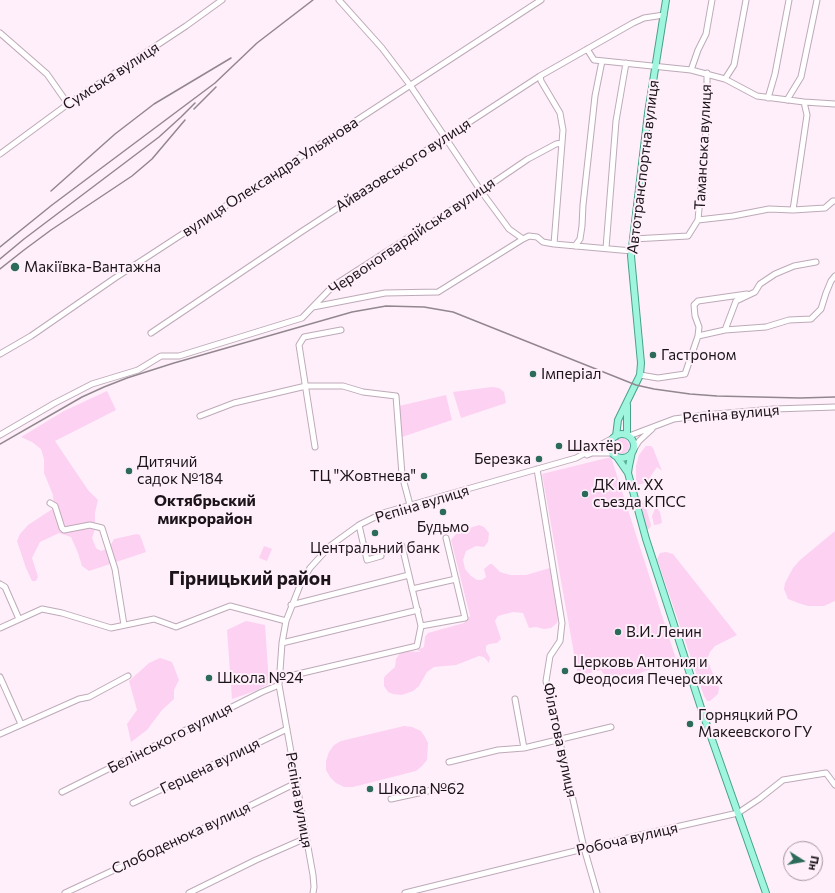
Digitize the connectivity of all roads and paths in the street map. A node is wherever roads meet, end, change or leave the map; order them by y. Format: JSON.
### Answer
{"nodes":[{"id":1,"x":222,"y":0,"type":"edge"},
{"id":2,"x":339,"y":0,"type":"edge"},
{"id":3,"x":541,"y":0,"type":"edge"},
{"id":4,"x":666,"y":0,"type":"edge"},
{"id":5,"x":712,"y":0,"type":"edge"},
{"id":6,"x":746,"y":0,"type":"edge"},
{"id":7,"x":789,"y":0,"type":"edge"},
{"id":8,"x":817,"y":0,"type":"edge"},
{"id":9,"x":664,"y":15,"type":"junction"},
{"id":10,"x":0,"y":32,"type":"edge"},
{"id":11,"x":587,"y":49,"type":"junction"},
{"id":12,"x":602,"y":61,"type":"junction"},
{"id":13,"x":626,"y":63,"type":"junction"},
{"id":14,"x":655,"y":66,"type":"junction"},
{"id":15,"x":691,"y":70,"type":"junction"},
{"id":16,"x":707,"y":73,"type":"junction"},
{"id":17,"x":540,"y":76,"type":"junction"},
{"id":18,"x":725,"y":79,"type":"junction"},
{"id":19,"x":410,"y":85,"type":"junction"},
{"id":20,"x":768,"y":98,"type":"junction"},
{"id":21,"x":787,"y":100,"type":"junction"},
{"id":22,"x":804,"y":102,"type":"junction"},
{"id":23,"x":68,"y":104,"type":"junction"},
{"id":24,"x":835,"y":104,"type":"edge"},
{"id":25,"x":446,"y":138,"type":"junction"},
{"id":26,"x":562,"y":143,"type":"junction"},
{"id":27,"x":0,"y":154,"type":"edge"},
{"id":28,"x":481,"y":190,"type":"junction"},
{"id":29,"x":835,"y":201,"type":"edge"},
{"id":30,"x":793,"y":210,"type":"junction"},
{"id":31,"x":698,"y":220,"type":"junction"},
{"id":32,"x":523,"y":239,"type":"junction"},
{"id":33,"x":633,"y":239,"type":"junction"},
{"id":34,"x":554,"y":244,"type":"junction"},
{"id":35,"x":575,"y":246,"type":"junction"},
{"id":36,"x":606,"y":248,"type":"junction"},
{"id":37,"x":632,"y":251,"type":"junction"},
{"id":38,"x":816,"y":262,"type":"dead end"},
{"id":39,"x":835,"y":276,"type":"edge"},
{"id":40,"x":755,"y":292,"type":"junction"},
{"id":41,"x":313,"y":307,"type":"junction"},
{"id":42,"x":341,"y":330,"type":"dead end"},
{"id":43,"x":725,"y":330,"type":"junction"},
{"id":44,"x":151,"y":333,"type":"dead end"},
{"id":45,"x":698,"y":336,"type":"junction"},
{"id":46,"x":0,"y":354,"type":"edge"},
{"id":47,"x":640,"y":375,"type":"junction"},
{"id":48,"x":305,"y":386,"type":"junction"},
{"id":49,"x":626,"y":403,"type":"junction"},
{"id":50,"x":835,"y":407,"type":"edge"},
{"id":51,"x":200,"y":416,"type":"dead end"},
{"id":52,"x":656,"y":426,"type":"junction"},
{"id":53,"x":0,"y":435,"type":"edge"},
{"id":54,"x":628,"y":435,"type":"junction"},
{"id":55,"x":614,"y":437,"type":"junction"},
{"id":56,"x":315,"y":448,"type":"dead end"},
{"id":57,"x":633,"y":450,"type":"junction"},
{"id":58,"x":615,"y":455,"type":"junction"},
{"id":59,"x":576,"y":458,"type":"junction"},
{"id":60,"x":537,"y":469,"type":"junction"},
{"id":61,"x":628,"y":473,"type":"junction"},
{"id":62,"x":50,"y":503,"type":"dead end"},
{"id":63,"x":410,"y":505,"type":"junction"},
{"id":64,"x":359,"y":525,"type":"junction"},
{"id":65,"x":446,"y":538,"type":"dead end"},
{"id":66,"x":409,"y":575,"type":"junction"},
{"id":67,"x":456,"y":579,"type":"junction"},
{"id":68,"x":0,"y":584,"type":"edge"},
{"id":69,"x":412,"y":589,"type":"junction"},
{"id":70,"x":291,"y":605,"type":"junction"},
{"id":71,"x":418,"y":610,"type":"junction"},
{"id":72,"x":19,"y":619,"type":"junction"},
{"id":73,"x":286,"y":621,"type":"junction"},
{"id":74,"x":124,"y":625,"type":"junction"},
{"id":75,"x":421,"y":626,"type":"junction"},
{"id":76,"x":0,"y":628,"type":"edge"},
{"id":77,"x":282,"y":643,"type":"junction"},
{"id":78,"x":294,"y":675,"type":"dead end"},
{"id":79,"x":128,"y":676,"type":"dead end"},
{"id":80,"x":0,"y":677,"type":"edge"},
{"id":81,"x":279,"y":685,"type":"junction"},
{"id":82,"x":515,"y":699,"type":"dead end"},
{"id":83,"x":21,"y":724,"type":"junction"},
{"id":84,"x":611,"y":727,"type":"dead end"},
{"id":85,"x":287,"y":729,"type":"junction"},
{"id":86,"x":0,"y":734,"type":"edge"},
{"id":87,"x":559,"y":739,"type":"junction"},
{"id":88,"x":524,"y":748,"type":"junction"},
{"id":89,"x":449,"y":762,"type":"dead end"},
{"id":90,"x":296,"y":783,"type":"junction"},
{"id":91,"x":455,"y":785,"type":"dead end"},
{"id":92,"x":835,"y":785,"type":"edge"},
{"id":93,"x":62,"y":792,"type":"dead end"},
{"id":94,"x":390,"y":799,"type":"dead end"},
{"id":95,"x":133,"y":803,"type":"dead end"},
{"id":96,"x":738,"y":813,"type":"junction"},
{"id":97,"x":306,"y":838,"type":"junction"},
{"id":98,"x":584,"y":848,"type":"junction"},
{"id":99,"x":65,"y":893,"type":"edge"},
{"id":100,"x":189,"y":893,"type":"edge"},
{"id":101,"x":313,"y":893,"type":"edge"},
{"id":102,"x":405,"y":893,"type":"edge"},
{"id":103,"x":597,"y":893,"type":"edge"},
{"id":104,"x":765,"y":893,"type":"edge"}],
"edges":[{"from":1,"to":23,"type":"street","name":"Сумська вулиця"},
{"from":2,"to":19,"type":"street"},
{"from":3,"to":19,"type":"street","name":"вулиця Олександра Ульянова"},
{"from":4,"to":9,"type":"main road","name":"Автотранспортна вулиця"},
{"from":5,"to":15,"type":"street"},
{"from":6,"to":18,"type":"street","name":"Таманська вулиця"},
{"from":7,"to":20,"type":"street"},
{"from":8,"to":21,"type":"street"},
{"from":9,"to":11,"type":"street","name":"Айвазовського вулиця"},
{"from":9,"to":14,"type":"main road","name":"Автотранспортна вулиця"},
{"from":10,"to":23,"type":"street"},
{"from":11,"to":12,"type":"street"},
{"from":11,"to":17,"type":"street","name":"Айвазовського вулиця"},
{"from":12,"to":13,"type":"street"},
{"from":12,"to":35,"type":"street"},
{"from":13,"to":14,"type":"street"},
{"from":13,"to":36,"type":"street"},
{"from":14,"to":15,"type":"street"},
{"from":14,"to":33,"type":"main road","name":"Автотранспортна вулиця"},
{"from":15,"to":16,"type":"street"},
{"from":16,"to":18,"type":"street"},
{"from":16,"to":31,"type":"street","name":"Таманська вулиця"},
{"from":17,"to":25,"type":"street","name":"Айвазовського вулиця"},
{"from":17,"to":26,"type":"street"},
{"from":18,"to":20,"type":"street"},
{"from":19,"to":25,"type":"street"},
{"from":19,"to":46,"type":"street","name":"вулиця Олександра Ульянова"},
{"from":20,"to":21,"type":"street"},
{"from":21,"to":22,"type":"street"},
{"from":22,"to":24,"type":"street"},
{"from":22,"to":30,"type":"street"},
{"from":23,"to":27,"type":"street","name":"Сумська вулиця"},
{"from":25,"to":28,"type":"street"},
{"from":25,"to":44,"type":"street","name":"Айвазовського вулиця"},
{"from":26,"to":28,"type":"street","name":"Червоногвардійська вулиця"},
{"from":26,"to":34,"type":"street"},
{"from":28,"to":32,"type":"street"},
{"from":28,"to":41,"type":"street","name":"Червоногвардійська вулиця"},
{"from":29,"to":30,"type":"street"},
{"from":30,"to":31,"type":"street"},
{"from":31,"to":33,"type":"street"},
{"from":32,"to":34,"type":"street"},
{"from":32,"to":41,"type":"street"},
{"from":33,"to":37,"type":"main road","name":"Автотранспортна вулиця"},
{"from":34,"to":35,"type":"street"},
{"from":35,"to":36,"type":"street"},
{"from":36,"to":37,"type":"street"},
{"from":37,"to":47,"type":"main road","name":"Автотранспортна вулиця"},
{"from":38,"to":40,"type":"street"},
{"from":39,"to":43,"type":"street"},
{"from":40,"to":43,"type":"street"},
{"from":40,"to":45,"type":"street"},
{"from":41,"to":53,"type":"street","name":"Червоногвардійська вулиця"},
{"from":42,"to":48,"type":"street"},
{"from":43,"to":45,"type":"street"},
{"from":45,"to":47,"type":"street"},
{"from":47,"to":49,"type":"main road","name":"Автотранспортна вулиця"},
{"from":48,"to":51,"type":"street"},
{"from":48,"to":56,"type":"street"},
{"from":48,"to":63,"type":"street"},
{"from":49,"to":54,"type":"main road"},
{"from":49,"to":55,"type":"main road","name":"Автотранспортна вулиця"},
{"from":50,"to":52,"type":"street","name":"Рєпіна вулиця"},
{"from":52,"to":54,"type":"street","name":"Рєпіна вулиця"},
{"from":52,"to":57,"type":"street"},
{"from":54,"to":55,"type":"main road"},
{"from":54,"to":57,"type":"main road"},
{"from":55,"to":58,"type":"main road"},
{"from":55,"to":59,"type":"street","name":"Рєпіна вулиця"},
{"from":57,"to":58,"type":"main road"},
{"from":57,"to":61,"type":"main road"},
{"from":58,"to":59,"type":"street"},
{"from":58,"to":61,"type":"main road"},
{"from":59,"to":60,"type":"street","name":"Рєпіна вулиця"},
{"from":60,"to":63,"type":"street","name":"Рєпіна вулиця"},
{"from":60,"to":87,"type":"street","name":"Філатова вулиця"},
{"from":61,"to":96,"type":"main road"},
{"from":62,"to":74,"type":"street"},
{"from":63,"to":64,"type":"street","name":"Рєпіна вулиця"},
{"from":64,"to":66,"type":"street"},
{"from":64,"to":70,"type":"street","name":"Рєпіна вулиця"},
{"from":65,"to":67,"type":"street"},
{"from":66,"to":69,"type":"street"},
{"from":66,"to":70,"type":"street"},
{"from":67,"to":69,"type":"street"},
{"from":67,"to":75,"type":"street"},
{"from":68,"to":72,"type":"street"},
{"from":69,"to":71,"type":"street"},
{"from":70,"to":73,"type":"street","name":"Рєпіна вулиця"},
{"from":71,"to":75,"type":"street"},
{"from":71,"to":77,"type":"street"},
{"from":72,"to":74,"type":"street"},
{"from":72,"to":76,"type":"street"},
{"from":73,"to":74,"type":"street"},
{"from":73,"to":77,"type":"street","name":"Рєпіна вулиця"},
{"from":75,"to":78,"type":"street"},
{"from":77,"to":81,"type":"street","name":"Рєпіна вулиця"},
{"from":79,"to":83,"type":"street"},
{"from":80,"to":83,"type":"street"},
{"from":81,"to":85,"type":"street","name":"Рєпіна вулиця"},
{"from":81,"to":93,"type":"street","name":"Белінського вулиця"},
{"from":82,"to":88,"type":"street"},
{"from":83,"to":86,"type":"street"},
{"from":84,"to":87,"type":"street"},
{"from":85,"to":90,"type":"street","name":"Рєпіна вулиця"},
{"from":85,"to":95,"type":"street","name":"Герцена вулиця"},
{"from":87,"to":88,"type":"street"},
{"from":87,"to":98,"type":"street","name":"Філатова вулиця"},
{"from":88,"to":89,"type":"street"},
{"from":90,"to":97,"type":"street","name":"Рєпіна вулиця"},
{"from":90,"to":99,"type":"street","name":"Слободенюка вулиця"},
{"from":91,"to":94,"type":"street"},
{"from":92,"to":96,"type":"street","name":"Робоча вулиця"},
{"from":96,"to":98,"type":"street","name":"Робоча вулиця"},
{"from":96,"to":104,"type":"main road"},
{"from":97,"to":100,"type":"street"},
{"from":97,"to":101,"type":"street","name":"Рєпіна вулиця"},
{"from":98,"to":102,"type":"street","name":"Робоча вулиця"},
{"from":98,"to":103,"type":"street","name":"Філатова вулиця"}]}
